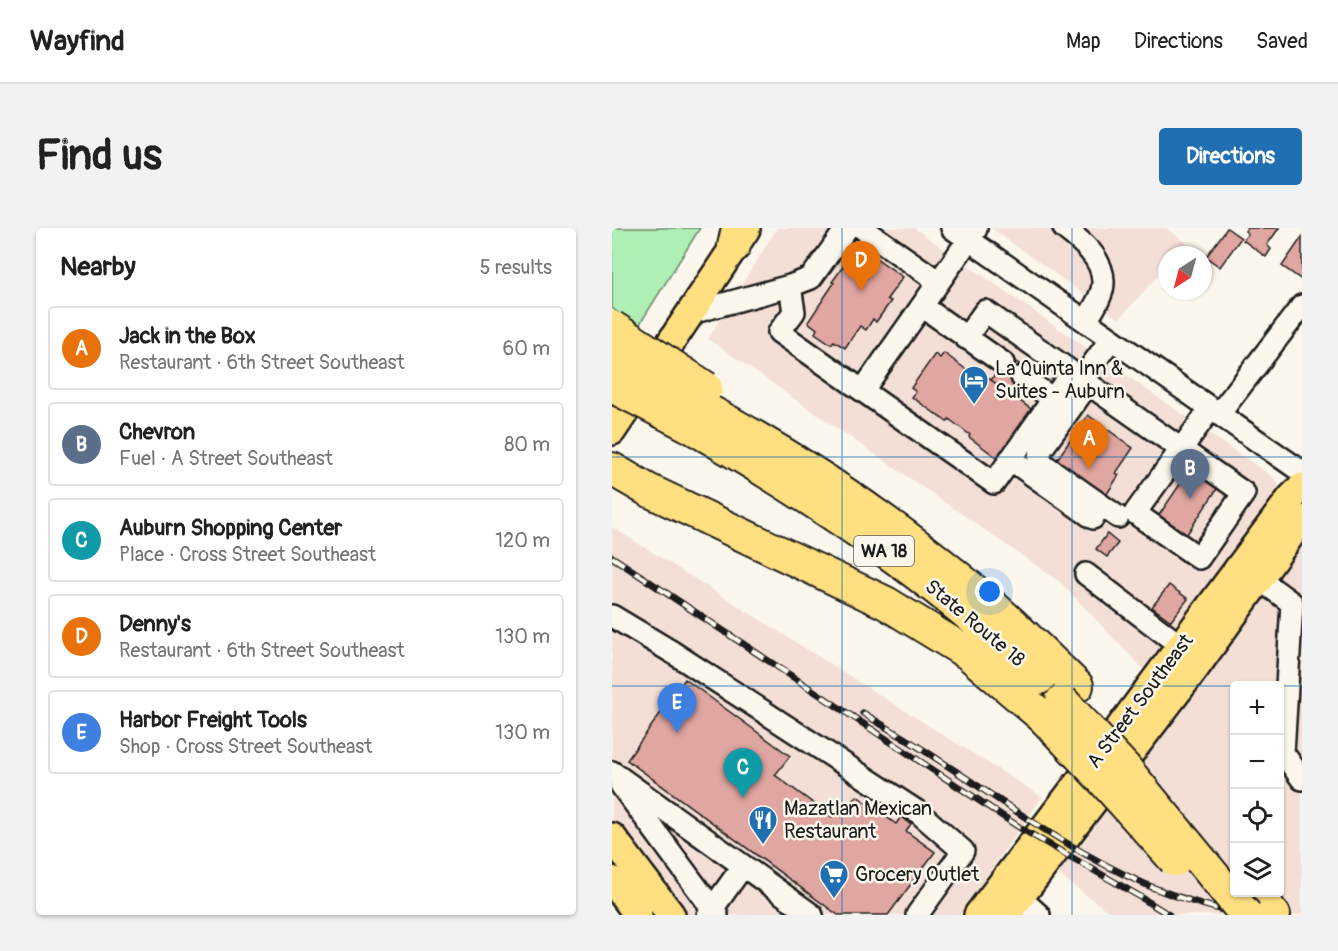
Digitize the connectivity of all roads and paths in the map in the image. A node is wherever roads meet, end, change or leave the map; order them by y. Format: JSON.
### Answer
{"nodes":[{"id":1,"x":847,"y":228,"type":"edge"},
{"id":2,"x":862,"y":228,"type":"edge"},
{"id":3,"x":1064,"y":228,"type":"edge"},
{"id":4,"x":966,"y":232,"type":"edge"},
{"id":5,"x":740,"y":234,"type":"edge"},
{"id":6,"x":939,"y":282,"type":"junction"},
{"id":7,"x":790,"y":286,"type":"junction"},
{"id":8,"x":922,"y":306,"type":"junction"},
{"id":9,"x":1302,"y":306,"type":"edge"},
{"id":10,"x":691,"y":313,"type":"junction"},
{"id":11,"x":1086,"y":321,"type":"junction"},
{"id":12,"x":612,"y":327,"type":"edge"},
{"id":13,"x":966,"y":338,"type":"junction"},
{"id":14,"x":1111,"y":339,"type":"junction"},
{"id":15,"x":612,"y":361,"type":"edge"},
{"id":16,"x":1003,"y":363,"type":"dead end"},
{"id":17,"x":1022,"y":377,"type":"dead end"},
{"id":18,"x":1081,"y":378,"type":"junction"},
{"id":19,"x":612,"y":386,"type":"edge"},
{"id":20,"x":863,"y":390,"type":"junction"},
{"id":21,"x":1053,"y":399,"type":"junction"},
{"id":22,"x":698,"y":406,"type":"junction"},
{"id":23,"x":1215,"y":411,"type":"junction"},
{"id":24,"x":612,"y":430,"type":"edge"},
{"id":25,"x":1181,"y":449,"type":"junction"},
{"id":26,"x":1010,"y":459,"type":"junction"},
{"id":27,"x":612,"y":469,"type":"edge"},
{"id":28,"x":1302,"y":472,"type":"edge"},
{"id":29,"x":1302,"y":487,"type":"edge"},
{"id":30,"x":1127,"y":515,"type":"junction"},
{"id":31,"x":1302,"y":519,"type":"edge"},
{"id":32,"x":1086,"y":574,"type":"dead end"},
{"id":33,"x":1259,"y":579,"type":"junction"},
{"id":34,"x":612,"y":616,"type":"edge"},
{"id":35,"x":1181,"y":646,"type":"junction"},
{"id":36,"x":1061,"y":702,"type":"junction"},
{"id":37,"x":612,"y":772,"type":"edge"},
{"id":38,"x":1302,"y":779,"type":"edge"},
{"id":39,"x":612,"y":837,"type":"edge"},
{"id":40,"x":1230,"y":863,"type":"edge"},
{"id":41,"x":743,"y":866,"type":"junction"},
{"id":42,"x":612,"y":880,"type":"edge"},
{"id":43,"x":1259,"y":897,"type":"edge"},
{"id":44,"x":1021,"y":909,"type":"edge"},
{"id":45,"x":713,"y":913,"type":"edge"},
{"id":46,"x":638,"y":915,"type":"edge"},
{"id":47,"x":671,"y":915,"type":"edge"},
{"id":48,"x":812,"y":915,"type":"edge"},
{"id":49,"x":917,"y":915,"type":"edge"},
{"id":50,"x":978,"y":915,"type":"edge"},
{"id":51,"x":1224,"y":915,"type":"edge"},
{"id":52,"x":1246,"y":915,"type":"edge"},
{"id":53,"x":1274,"y":915,"type":"edge"}],
"edges":[{"from":1,"to":7,"type":"street"},
{"from":2,"to":6,"type":"street"},
{"from":3,"to":11,"type":"street"},
{"from":4,"to":6,"type":"street"},
{"from":4,"to":11,"type":"street"},
{"from":5,"to":10,"type":"main road"},
{"from":6,"to":8,"type":"street"},
{"from":7,"to":10,"type":"street"},
{"from":7,"to":20,"type":"street"},
{"from":8,"to":13,"type":"street"},
{"from":8,"to":20,"type":"street"},
{"from":9,"to":23,"type":"street"},
{"from":10,"to":24,"type":"main road"},
{"from":11,"to":14,"type":"street"},
{"from":12,"to":22,"type":"highway","bridge":true},
{"from":13,"to":16,"type":"street"},
{"from":13,"to":18,"type":"street"},
{"from":14,"to":18,"type":"street"},
{"from":14,"to":23,"type":"street"},
{"from":15,"to":22,"type":"highway","name":"State Route 18","number":"WA 18","bridge":true},
{"from":17,"to":21,"type":"street"},
{"from":18,"to":21,"type":"street"},
{"from":18,"to":25,"type":"street"},
{"from":18,"to":30,"type":"street"},
{"from":19,"to":22,"type":"highway","name":"State Route 18","number":"WA 18","bridge":true},
{"from":20,"to":26,"type":"street"},
{"from":21,"to":26,"type":"street"},
{"from":22,"to":36,"type":"highway","name":"State Route 18","number":"WA 18"},
{"from":22,"to":36,"type":"highway","name":"State Route 18","number":"WA 18"},
{"from":23,"to":25,"type":"street"},
{"from":23,"to":28,"type":"street"},
{"from":25,"to":30,"type":"street"},
{"from":25,"to":30,"type":"street"},
{"from":26,"to":30,"type":"street"},
{"from":27,"to":36,"type":"highway"},
{"from":29,"to":35,"type":"main road","name":"A Street Southeast"},
{"from":31,"to":33,"type":"main road","name":"A Street Southeast"},
{"from":32,"to":35,"type":"street"},
{"from":33,"to":38,"type":"street"},
{"from":33,"to":44,"type":"main road","name":"A Street Southeast"},
{"from":34,"to":49,"type":"street"},
{"from":35,"to":50,"type":"main road","name":"A Street Southeast"},
{"from":36,"to":40,"type":"highway","name":"State Route 18","number":"WA 18"},
{"from":36,"to":51,"type":"highway","bridge":true},
{"from":36,"to":52,"type":"highway","name":"State Route 18","number":"WA 18","bridge":true},
{"from":37,"to":41,"type":"street"},
{"from":37,"to":45,"type":"street"},
{"from":39,"to":47,"type":"main road"},
{"from":41,"to":45,"type":"street"},
{"from":41,"to":48,"type":"street"},
{"from":42,"to":46,"type":"main road"},
{"from":43,"to":53,"type":"highway"}]}
